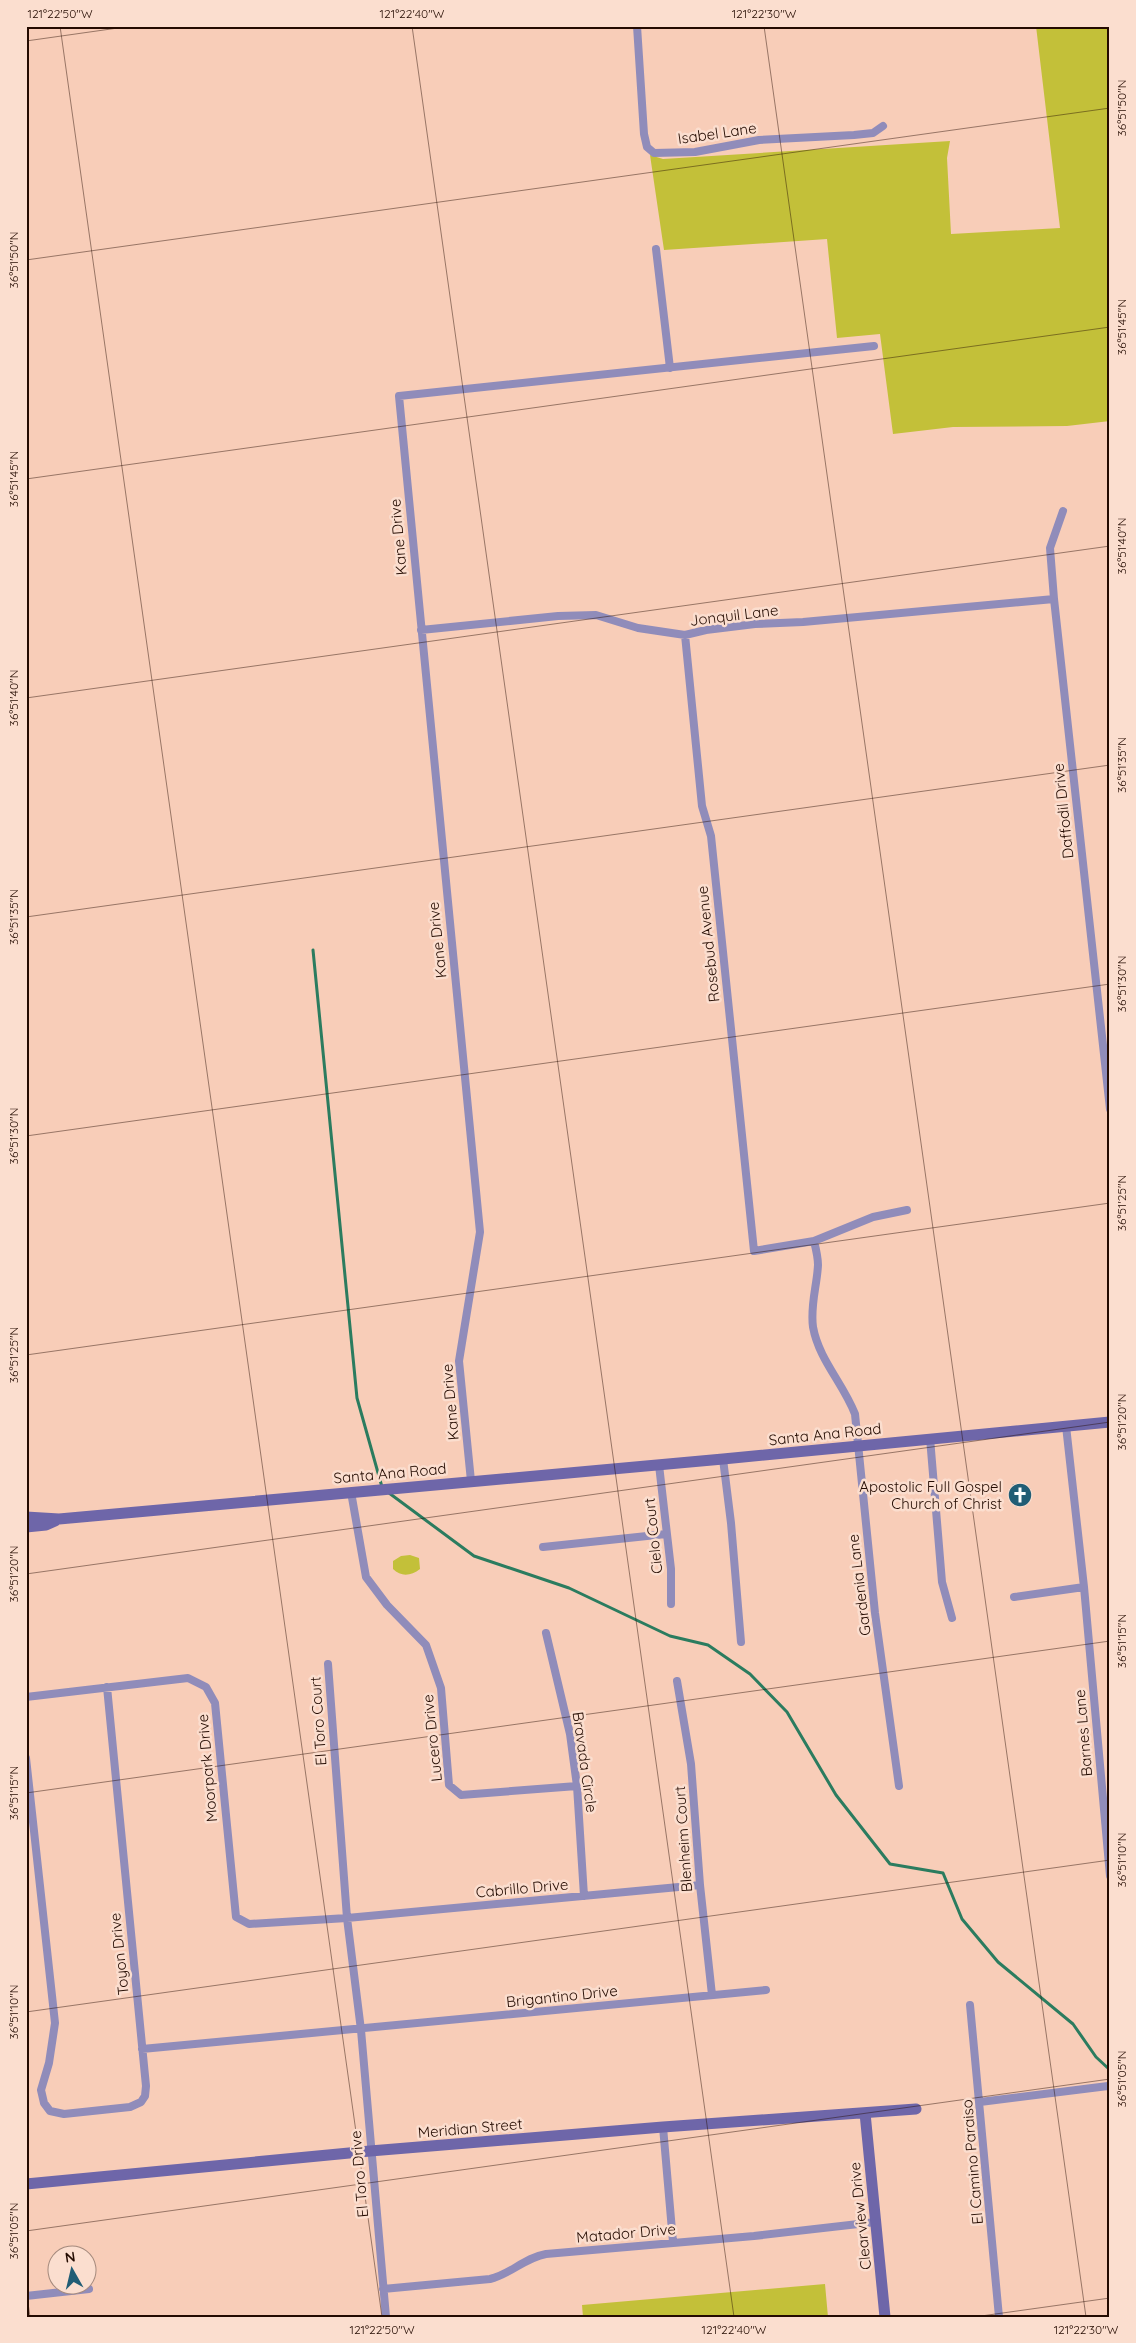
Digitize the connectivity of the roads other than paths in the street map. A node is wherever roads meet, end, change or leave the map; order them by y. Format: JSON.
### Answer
{"nodes":[{"id":1,"x":637,"y":26,"type":"edge"},
{"id":2,"x":883,"y":126,"type":"dead end"},
{"id":3,"x":656,"y":249,"type":"dead end"},
{"id":4,"x":874,"y":346,"type":"dead end"},
{"id":5,"x":670,"y":368,"type":"junction"},
{"id":6,"x":1063,"y":511,"type":"dead end"},
{"id":7,"x":1054,"y":599,"type":"junction"},
{"id":8,"x":421,"y":630,"type":"junction"},
{"id":9,"x":685,"y":635,"type":"junction"},
{"id":10,"x":1110,"y":1109,"type":"edge"},
{"id":11,"x":907,"y":1210,"type":"dead end"},
{"id":12,"x":814,"y":1242,"type":"junction"},
{"id":13,"x":1110,"y":1422,"type":"edge"},
{"id":14,"x":1066,"y":1426,"type":"junction"},
{"id":15,"x":930,"y":1438,"type":"junction"},
{"id":16,"x":858,"y":1446,"type":"junction"},
{"id":17,"x":723,"y":1459,"type":"junction"},
{"id":18,"x":659,"y":1465,"type":"junction"},
{"id":19,"x":471,"y":1481,"type":"junction"},
{"id":20,"x":351,"y":1492,"type":"junction"},
{"id":21,"x":26,"y":1517,"type":"edge"},
{"id":22,"x":59,"y":1519,"type":"junction"},
{"id":23,"x":26,"y":1527,"type":"edge"},
{"id":24,"x":666,"y":1534,"type":"junction"},
{"id":25,"x":543,"y":1547,"type":"dead end"},
{"id":26,"x":1084,"y":1587,"type":"junction"},
{"id":27,"x":1014,"y":1597,"type":"dead end"},
{"id":28,"x":671,"y":1604,"type":"dead end"},
{"id":29,"x":952,"y":1618,"type":"dead end"},
{"id":30,"x":546,"y":1634,"type":"dead end"},
{"id":31,"x":741,"y":1642,"type":"dead end"},
{"id":32,"x":328,"y":1664,"type":"dead end"},
{"id":33,"x":677,"y":1681,"type":"dead end"},
{"id":34,"x":107,"y":1687,"type":"junction"},
{"id":35,"x":26,"y":1697,"type":"edge"},
{"id":36,"x":26,"y":1758,"type":"edge"},
{"id":37,"x":577,"y":1786,"type":"junction"},
{"id":38,"x":899,"y":1786,"type":"dead end"},
{"id":39,"x":29,"y":1817,"type":"edge"},
{"id":40,"x":1110,"y":1876,"type":"edge"},
{"id":41,"x":700,"y":1885,"type":"junction"},
{"id":42,"x":584,"y":1896,"type":"junction"},
{"id":43,"x":347,"y":1918,"type":"junction"},
{"id":44,"x":766,"y":1990,"type":"dead end"},
{"id":45,"x":712,"y":1996,"type":"junction"},
{"id":46,"x":970,"y":2005,"type":"dead end"},
{"id":47,"x":361,"y":2030,"type":"junction"},
{"id":48,"x":142,"y":2049,"type":"junction"},
{"id":49,"x":1108,"y":2088,"type":"edge"},
{"id":50,"x":980,"y":2102,"type":"junction"},
{"id":51,"x":916,"y":2109,"type":"dead end"},
{"id":52,"x":865,"y":2113,"type":"junction"},
{"id":53,"x":663,"y":2127,"type":"junction"},
{"id":54,"x":370,"y":2151,"type":"junction"},
{"id":55,"x":26,"y":2184,"type":"edge"},
{"id":56,"x":876,"y":2222,"type":"junction"},
{"id":57,"x":674,"y":2242,"type":"junction"},
{"id":58,"x":383,"y":2289,"type":"junction"},
{"id":59,"x":48,"y":2294,"type":"edge"},
{"id":60,"x":26,"y":2296,"type":"edge"},
{"id":61,"x":386,"y":2317,"type":"edge"},
{"id":62,"x":885,"y":2317,"type":"edge"},
{"id":63,"x":999,"y":2317,"type":"edge"}],
"edges":[{"from":1,"to":2,"type":"street","name":"Isabel Lane"},
{"from":3,"to":5,"type":"street"},
{"from":4,"to":5,"type":"street"},
{"from":5,"to":8,"type":"street","name":"Kane Drive"},
{"from":6,"to":7,"type":"street","name":"Daffodil Drive"},
{"from":7,"to":9,"type":"street","name":"Jonquil Lane"},
{"from":7,"to":10,"type":"street","name":"Daffodil Drive"},
{"from":8,"to":9,"type":"street","name":"Jonquil Lane"},
{"from":8,"to":19,"type":"street","name":"Kane Drive"},
{"from":9,"to":12,"type":"street","name":"Rosebud Avenue"},
{"from":11,"to":12,"type":"street"},
{"from":12,"to":16,"type":"street","name":"Gardenia Lane"},
{"from":13,"to":14,"type":"street","name":"Santa Ana Road"},
{"from":14,"to":15,"type":"street","name":"Santa Ana Road"},
{"from":14,"to":26,"type":"street","name":"Barnes Lane"},
{"from":15,"to":16,"type":"street","name":"Santa Ana Road"},
{"from":15,"to":29,"type":"street"},
{"from":16,"to":17,"type":"street","name":"Santa Ana Road"},
{"from":16,"to":38,"type":"street","name":"Gardenia Lane"},
{"from":17,"to":18,"type":"street","name":"Santa Ana Road"},
{"from":17,"to":31,"type":"street"},
{"from":18,"to":19,"type":"street","name":"Santa Ana Road"},
{"from":18,"to":24,"type":"street","name":"Cielo Court"},
{"from":19,"to":20,"type":"street","name":"Santa Ana Road"},
{"from":20,"to":22,"type":"street","name":"Santa Ana Road"},
{"from":20,"to":37,"type":"street","name":"Lucero Drive"},
{"from":21,"to":22,"type":"street","name":"Santa Ana Road"},
{"from":22,"to":23,"type":"street","name":"Santa Ana Road"},
{"from":24,"to":25,"type":"street"},
{"from":24,"to":28,"type":"street","name":"Cielo Court"},
{"from":26,"to":27,"type":"street"},
{"from":26,"to":40,"type":"street","name":"Barnes Lane"},
{"from":30,"to":37,"type":"street","name":"Bravada Circle"},
{"from":32,"to":43,"type":"street","name":"El Toro Court"},
{"from":33,"to":41,"type":"street","name":"Blenheim Court"},
{"from":34,"to":35,"type":"street","name":"Moorpark Drive"},
{"from":34,"to":43,"type":"street","name":"Moorpark Drive"},
{"from":34,"to":48,"type":"street","name":"Toyon Drive"},
{"from":36,"to":39,"type":"street"},
{"from":37,"to":42,"type":"street","name":"Bravada Circle"},
{"from":39,"to":48,"type":"street","name":"Toyon Drive"},
{"from":41,"to":42,"type":"street","name":"Cabrillo Drive"},
{"from":41,"to":45,"type":"street","name":"Blenheim Court"},
{"from":42,"to":43,"type":"street","name":"Cabrillo Drive"},
{"from":43,"to":47,"type":"street"},
{"from":44,"to":45,"type":"street","name":"Brigantino Drive"},
{"from":45,"to":47,"type":"street","name":"Brigantino Drive"},
{"from":46,"to":50,"type":"street","name":"El Camino Paraiso"},
{"from":47,"to":48,"type":"street","name":"Brigantino Drive"},
{"from":47,"to":54,"type":"street","name":"El Toro Drive"},
{"from":49,"to":50,"type":"street"},
{"from":50,"to":63,"type":"street","name":"El Camino Paraiso"},
{"from":51,"to":52,"type":"street","name":"Meridian Street"},
{"from":52,"to":53,"type":"street","name":"Meridian Street"},
{"from":52,"to":56,"type":"street","name":"Clearview Drive"},
{"from":53,"to":54,"type":"street","name":"Meridian Street"},
{"from":53,"to":57,"type":"street"},
{"from":54,"to":55,"type":"street","name":"Meridian Street"},
{"from":54,"to":58,"type":"street","name":"El Toro Drive"},
{"from":56,"to":57,"type":"street","name":"Matador Drive"},
{"from":56,"to":62,"type":"street","name":"Clearview Drive"},
{"from":57,"to":58,"type":"street","name":"Matador Drive"},
{"from":58,"to":61,"type":"street","name":"El Toro Drive"},
{"from":59,"to":60,"type":"street"}]}
